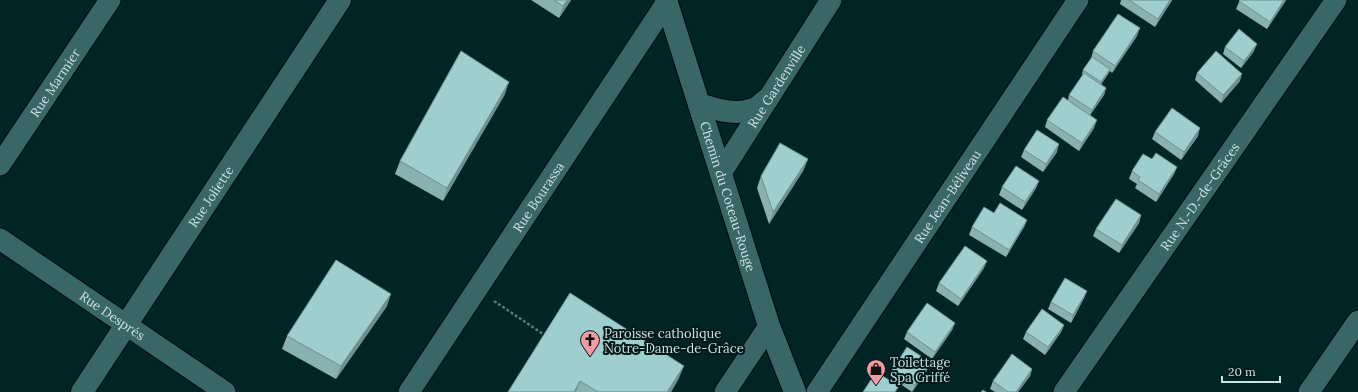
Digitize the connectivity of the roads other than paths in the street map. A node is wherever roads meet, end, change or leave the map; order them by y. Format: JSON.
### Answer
{"nodes":[{"id":1,"x":110,"y":0,"type":"edge"},
{"id":2,"x":340,"y":0,"type":"edge"},
{"id":3,"x":831,"y":0,"type":"edge"},
{"id":4,"x":1078,"y":0,"type":"edge"},
{"id":5,"x":1336,"y":0,"type":"edge"},
{"id":6,"x":666,"y":1,"type":"edge"},
{"id":7,"x":766,"y":100,"type":"junction"},
{"id":8,"x":699,"y":104,"type":"junction"},
{"id":9,"x":0,"y":165,"type":"edge"},
{"id":10,"x":720,"y":173,"type":"junction"},
{"id":11,"x":0,"y":239,"type":"edge"},
{"id":12,"x":1358,"y":321,"type":"edge"},
{"id":13,"x":126,"y":324,"type":"junction"},
{"id":14,"x":769,"y":326,"type":"junction"},
{"id":15,"x":82,"y":392,"type":"edge"},
{"id":16,"x":225,"y":392,"type":"edge"},
{"id":17,"x":409,"y":392,"type":"edge"},
{"id":18,"x":725,"y":392,"type":"edge"},
{"id":19,"x":795,"y":392,"type":"edge"},
{"id":20,"x":817,"y":392,"type":"edge"},
{"id":21,"x":1064,"y":392,"type":"edge"},
{"id":22,"x":1309,"y":392,"type":"edge"}],
"edges":[{"from":1,"to":9,"type":"street","name":"Rue Marmier"},
{"from":2,"to":13,"type":"street","name":"Rue Joliette"},
{"from":3,"to":7,"type":"street","name":"Rue Gardenville"},
{"from":4,"to":20,"type":"street","name":"Rue Jean-Béliveau"},
{"from":5,"to":21,"type":"street","name":"Rue N.-D.-de-Grâces"},
{"from":6,"to":8,"type":"street","name":"Chemin du Coteau-Rouge"},
{"from":6,"to":17,"type":"street","name":"Rue Bourassa"},
{"from":7,"to":8,"type":"street"},
{"from":7,"to":10,"type":"street","name":"Rue Gardenville"},
{"from":8,"to":10,"type":"street","name":"Chemin du Coteau-Rouge"},
{"from":10,"to":14,"type":"street","name":"Chemin du Coteau-Rouge"},
{"from":11,"to":13,"type":"street","name":"Rue Després"},
{"from":12,"to":22,"type":"street"},
{"from":13,"to":15,"type":"street","name":"Rue Joliette"},
{"from":13,"to":16,"type":"street","name":"Rue Després"},
{"from":14,"to":18,"type":"street"},
{"from":14,"to":19,"type":"street","name":"Chemin du Coteau-Rouge"}]}
